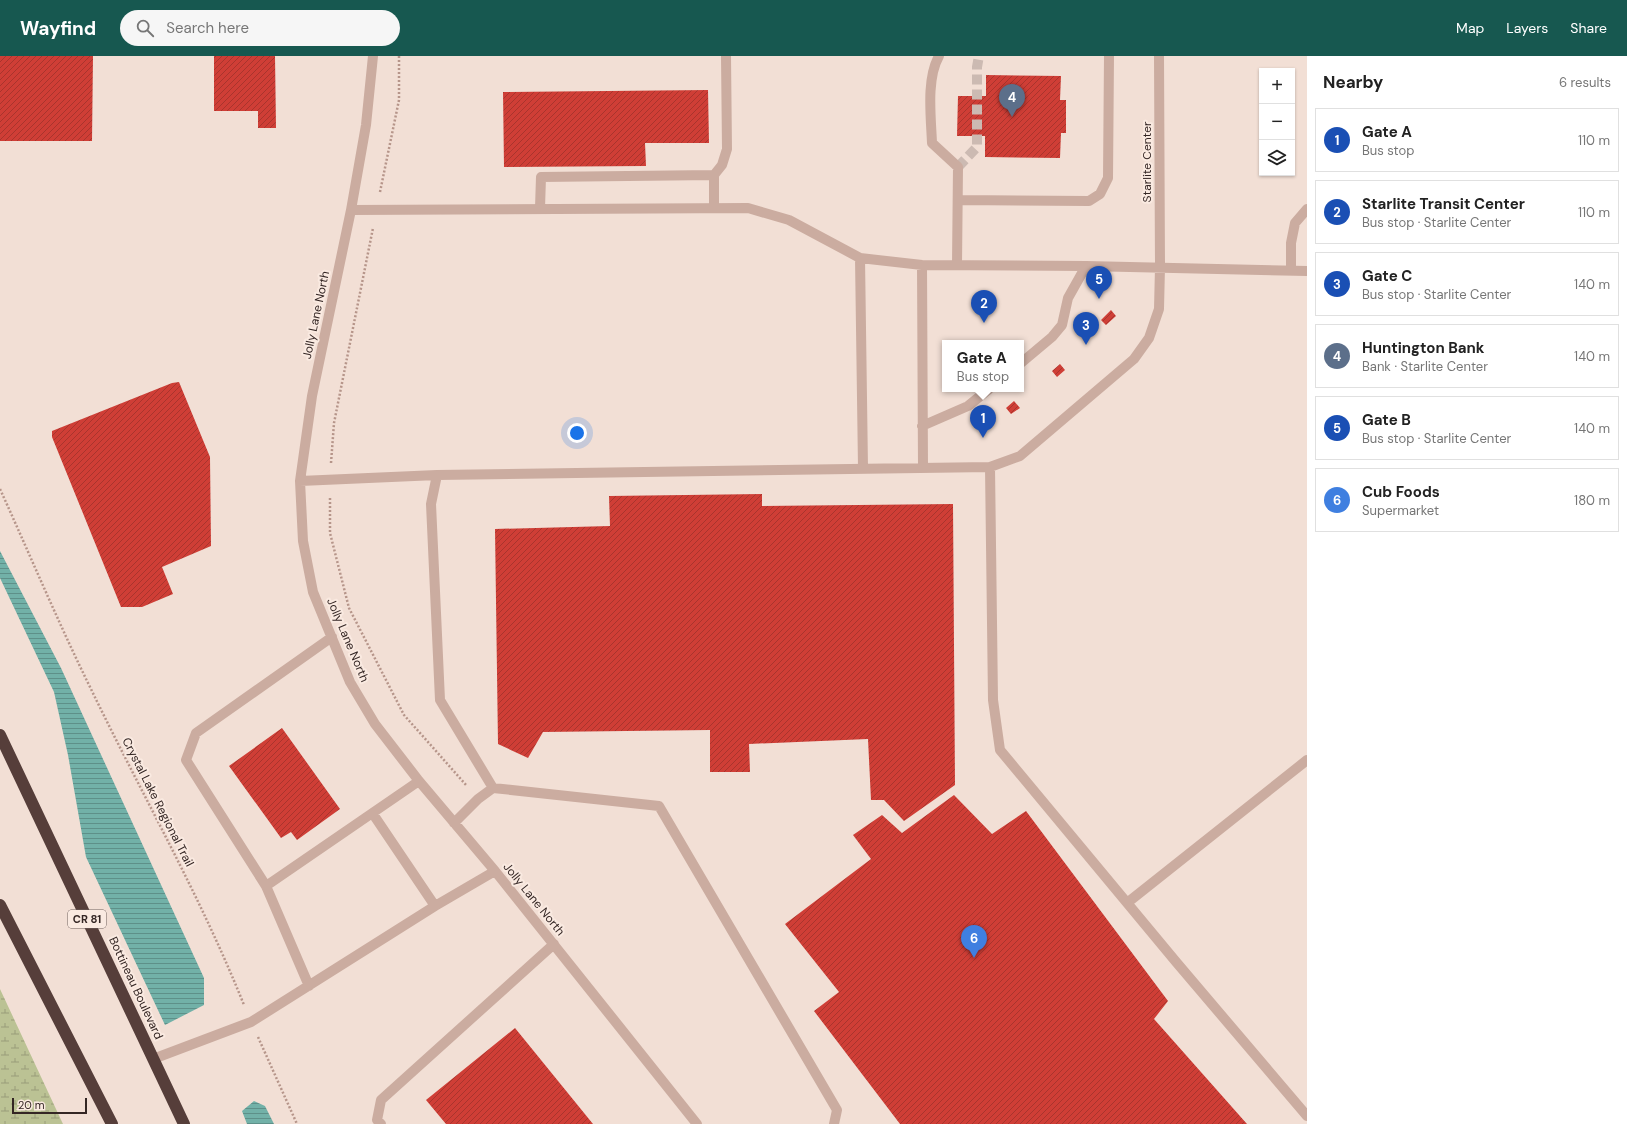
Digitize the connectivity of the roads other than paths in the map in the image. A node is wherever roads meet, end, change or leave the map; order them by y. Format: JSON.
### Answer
{"nodes":[{"id":1,"x":372,"y":56,"type":"edge"},
{"id":2,"x":726,"y":56,"type":"edge"},
{"id":3,"x":939,"y":56,"type":"edge"},
{"id":4,"x":1109,"y":56,"type":"edge"},
{"id":5,"x":1159,"y":56,"type":"edge"},
{"id":6,"x":714,"y":176,"type":"junction"},
{"id":7,"x":958,"y":200,"type":"junction"},
{"id":8,"x":540,"y":208,"type":"junction"},
{"id":9,"x":714,"y":208,"type":"junction"},
{"id":10,"x":1307,"y":209,"type":"edge"},
{"id":11,"x":351,"y":210,"type":"junction"},
{"id":12,"x":860,"y":258,"type":"junction"},
{"id":13,"x":922,"y":265,"type":"junction"},
{"id":14,"x":957,"y":265,"type":"junction"},
{"id":15,"x":1086,"y":266,"type":"junction"},
{"id":16,"x":1160,"y":267,"type":"junction"},
{"id":17,"x":1291,"y":271,"type":"junction"},
{"id":18,"x":1307,"y":271,"type":"edge"},
{"id":19,"x":1024,"y":360,"type":"edge"},
{"id":20,"x":985,"y":392,"type":"edge"},
{"id":21,"x":922,"y":426,"type":"junction"},
{"id":22,"x":990,"y":467,"type":"junction"},
{"id":23,"x":863,"y":468,"type":"junction"},
{"id":24,"x":923,"y":468,"type":"junction"},
{"id":25,"x":437,"y":475,"type":"junction"},
{"id":26,"x":300,"y":481,"type":"junction"},
{"id":27,"x":332,"y":637,"type":"junction"},
{"id":28,"x":0,"y":735,"type":"edge"},
{"id":29,"x":1307,"y":760,"type":"edge"},
{"id":30,"x":419,"y":781,"type":"junction"},
{"id":31,"x":493,"y":788,"type":"junction"},
{"id":32,"x":373,"y":814,"type":"junction"},
{"id":33,"x":454,"y":823,"type":"junction"},
{"id":34,"x":496,"y":871,"type":"junction"},
{"id":35,"x":266,"y":886,"type":"junction"},
{"id":36,"x":1127,"y":903,"type":"junction"},
{"id":37,"x":0,"y":905,"type":"edge"},
{"id":38,"x":435,"y":906,"type":"junction"},
{"id":39,"x":554,"y":944,"type":"junction"},
{"id":40,"x":309,"y":986,"type":"junction"},
{"id":41,"x":153,"y":1059,"type":"junction"},
{"id":42,"x":1307,"y":1116,"type":"edge"},
{"id":43,"x":112,"y":1124,"type":"edge"},
{"id":44,"x":184,"y":1124,"type":"edge"},
{"id":45,"x":381,"y":1124,"type":"edge"},
{"id":46,"x":697,"y":1124,"type":"edge"},
{"id":47,"x":834,"y":1124,"type":"edge"}],
"edges":[{"from":1,"to":11,"type":"street","name":"Jolly Lane North"},
{"from":2,"to":6,"type":"street"},
{"from":3,"to":7,"type":"street"},
{"from":4,"to":7,"type":"street"},
{"from":5,"to":16,"type":"street","name":"Starlite Center"},
{"from":6,"to":8,"type":"street"},
{"from":6,"to":9,"type":"street"},
{"from":7,"to":14,"type":"street"},
{"from":8,"to":9,"type":"street"},
{"from":8,"to":11,"type":"street"},
{"from":9,"to":12,"type":"street"},
{"from":10,"to":17,"type":"street"},
{"from":11,"to":26,"type":"street","name":"Jolly Lane North"},
{"from":12,"to":13,"type":"street"},
{"from":12,"to":23,"type":"street"},
{"from":13,"to":14,"type":"street"},
{"from":13,"to":21,"type":"street"},
{"from":14,"to":15,"type":"street"},
{"from":15,"to":16,"type":"street"},
{"from":15,"to":19,"type":"street"},
{"from":16,"to":17,"type":"street"},
{"from":16,"to":22,"type":"street","name":"Starlite Center"},
{"from":17,"to":18,"type":"street"},
{"from":20,"to":21,"type":"street"},
{"from":21,"to":24,"type":"street"},
{"from":22,"to":24,"type":"street","name":"Starlite Center"},
{"from":22,"to":36,"type":"street"},
{"from":23,"to":24,"type":"street","name":"Starlite Center"},
{"from":23,"to":25,"type":"street","name":"Starlite Center"},
{"from":25,"to":26,"type":"street","name":"Starlite Center"},
{"from":25,"to":31,"type":"street"},
{"from":26,"to":27,"type":"street","name":"Jolly Lane North"},
{"from":27,"to":30,"type":"street","name":"Jolly Lane North"},
{"from":27,"to":35,"type":"street"},
{"from":28,"to":41,"type":"highway","name":"Bottineau Boulevard","number":"CR 81"},
{"from":29,"to":36,"type":"street"},
{"from":30,"to":32,"type":"street"},
{"from":30,"to":33,"type":"street","name":"Jolly Lane North"},
{"from":31,"to":33,"type":"street"},
{"from":31,"to":47,"type":"street"},
{"from":32,"to":35,"type":"street"},
{"from":32,"to":38,"type":"street"},
{"from":33,"to":34,"type":"street","name":"Jolly Lane North"},
{"from":34,"to":38,"type":"street"},
{"from":34,"to":39,"type":"street","name":"Jolly Lane North"},
{"from":35,"to":40,"type":"street"},
{"from":36,"to":42,"type":"street"},
{"from":37,"to":43,"type":"highway"},
{"from":38,"to":40,"type":"street"},
{"from":39,"to":45,"type":"street"},
{"from":39,"to":46,"type":"street","name":"Jolly Lane North"},
{"from":40,"to":41,"type":"street"},
{"from":41,"to":44,"type":"highway","name":"Bottineau Boulevard","number":"CR 81"}]}
